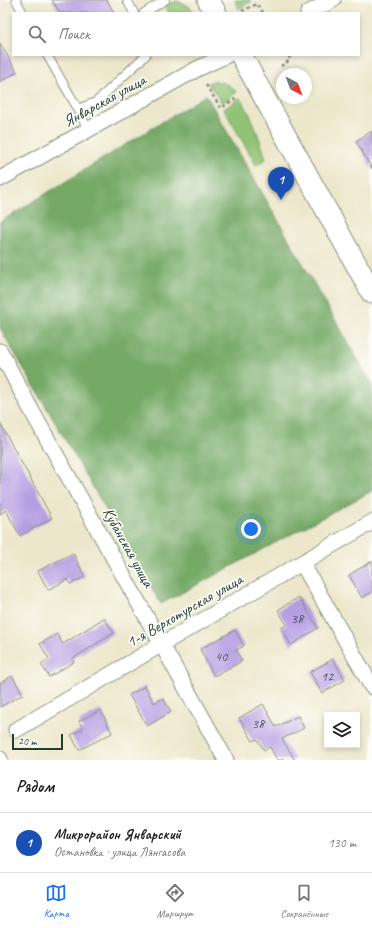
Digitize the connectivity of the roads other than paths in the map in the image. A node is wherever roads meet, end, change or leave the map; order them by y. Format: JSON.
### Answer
{"nodes":[{"id":1,"x":16,"y":0,"type":"edge"},
{"id":2,"x":127,"y":0,"type":"edge"},
{"id":3,"x":165,"y":0,"type":"edge"},
{"id":4,"x":208,"y":0,"type":"edge"},
{"id":5,"x":333,"y":0,"type":"edge"},
{"id":6,"x":22,"y":12,"type":"edge"},
{"id":7,"x":133,"y":12,"type":"edge"},
{"id":8,"x":146,"y":12,"type":"edge"},
{"id":9,"x":215,"y":12,"type":"edge"},
{"id":10,"x":310,"y":12,"type":"edge"},
{"id":11,"x":48,"y":56,"type":"edge"},
{"id":12,"x":145,"y":56,"type":"edge"},
{"id":13,"x":225,"y":56,"type":"edge"},
{"id":14,"x":242,"y":56,"type":"edge"},
{"id":15,"x":78,"y":109,"type":"junction"},
{"id":16,"x":88,"y":130,"type":"junction"},
{"id":17,"x":0,"y":179,"type":"edge"},
{"id":18,"x":372,"y":293,"type":"edge"},
{"id":19,"x":0,"y":351,"type":"edge"},
{"id":20,"x":372,"y":522,"type":"edge"},
{"id":21,"x":302,"y":563,"type":"junction"},
{"id":22,"x":162,"y":644,"type":"junction"},
{"id":23,"x":372,"y":687,"type":"edge"},
{"id":24,"x":16,"y":730,"type":"dead end"},
{"id":25,"x":226,"y":760,"type":"edge"}],
"edges":[{"from":1,"to":6,"type":"lane"},
{"from":2,"to":7,"type":"lane"},
{"from":3,"to":8,"type":"lane"},
{"from":4,"to":9,"type":"main road"},
{"from":5,"to":10,"type":"street"},
{"from":11,"to":15,"type":"lane"},
{"from":12,"to":15,"type":"lane"},
{"from":13,"to":16,"type":"street","name":"Январская улица"},
{"from":14,"to":18,"type":"main road"},
{"from":15,"to":16,"type":"lane"},
{"from":16,"to":17,"type":"street","name":"Январская улица"},
{"from":19,"to":22,"type":"street","name":"Кубанская улица"},
{"from":20,"to":21,"type":"street","name":"1-я Верхотурская улица"},
{"from":21,"to":22,"type":"street","name":"1-я Верхотурская улица"},
{"from":21,"to":23,"type":"street"},
{"from":22,"to":24,"type":"street","name":"1-я Верхотурская улица"},
{"from":22,"to":25,"type":"street","name":"Кубанская улица"}]}
